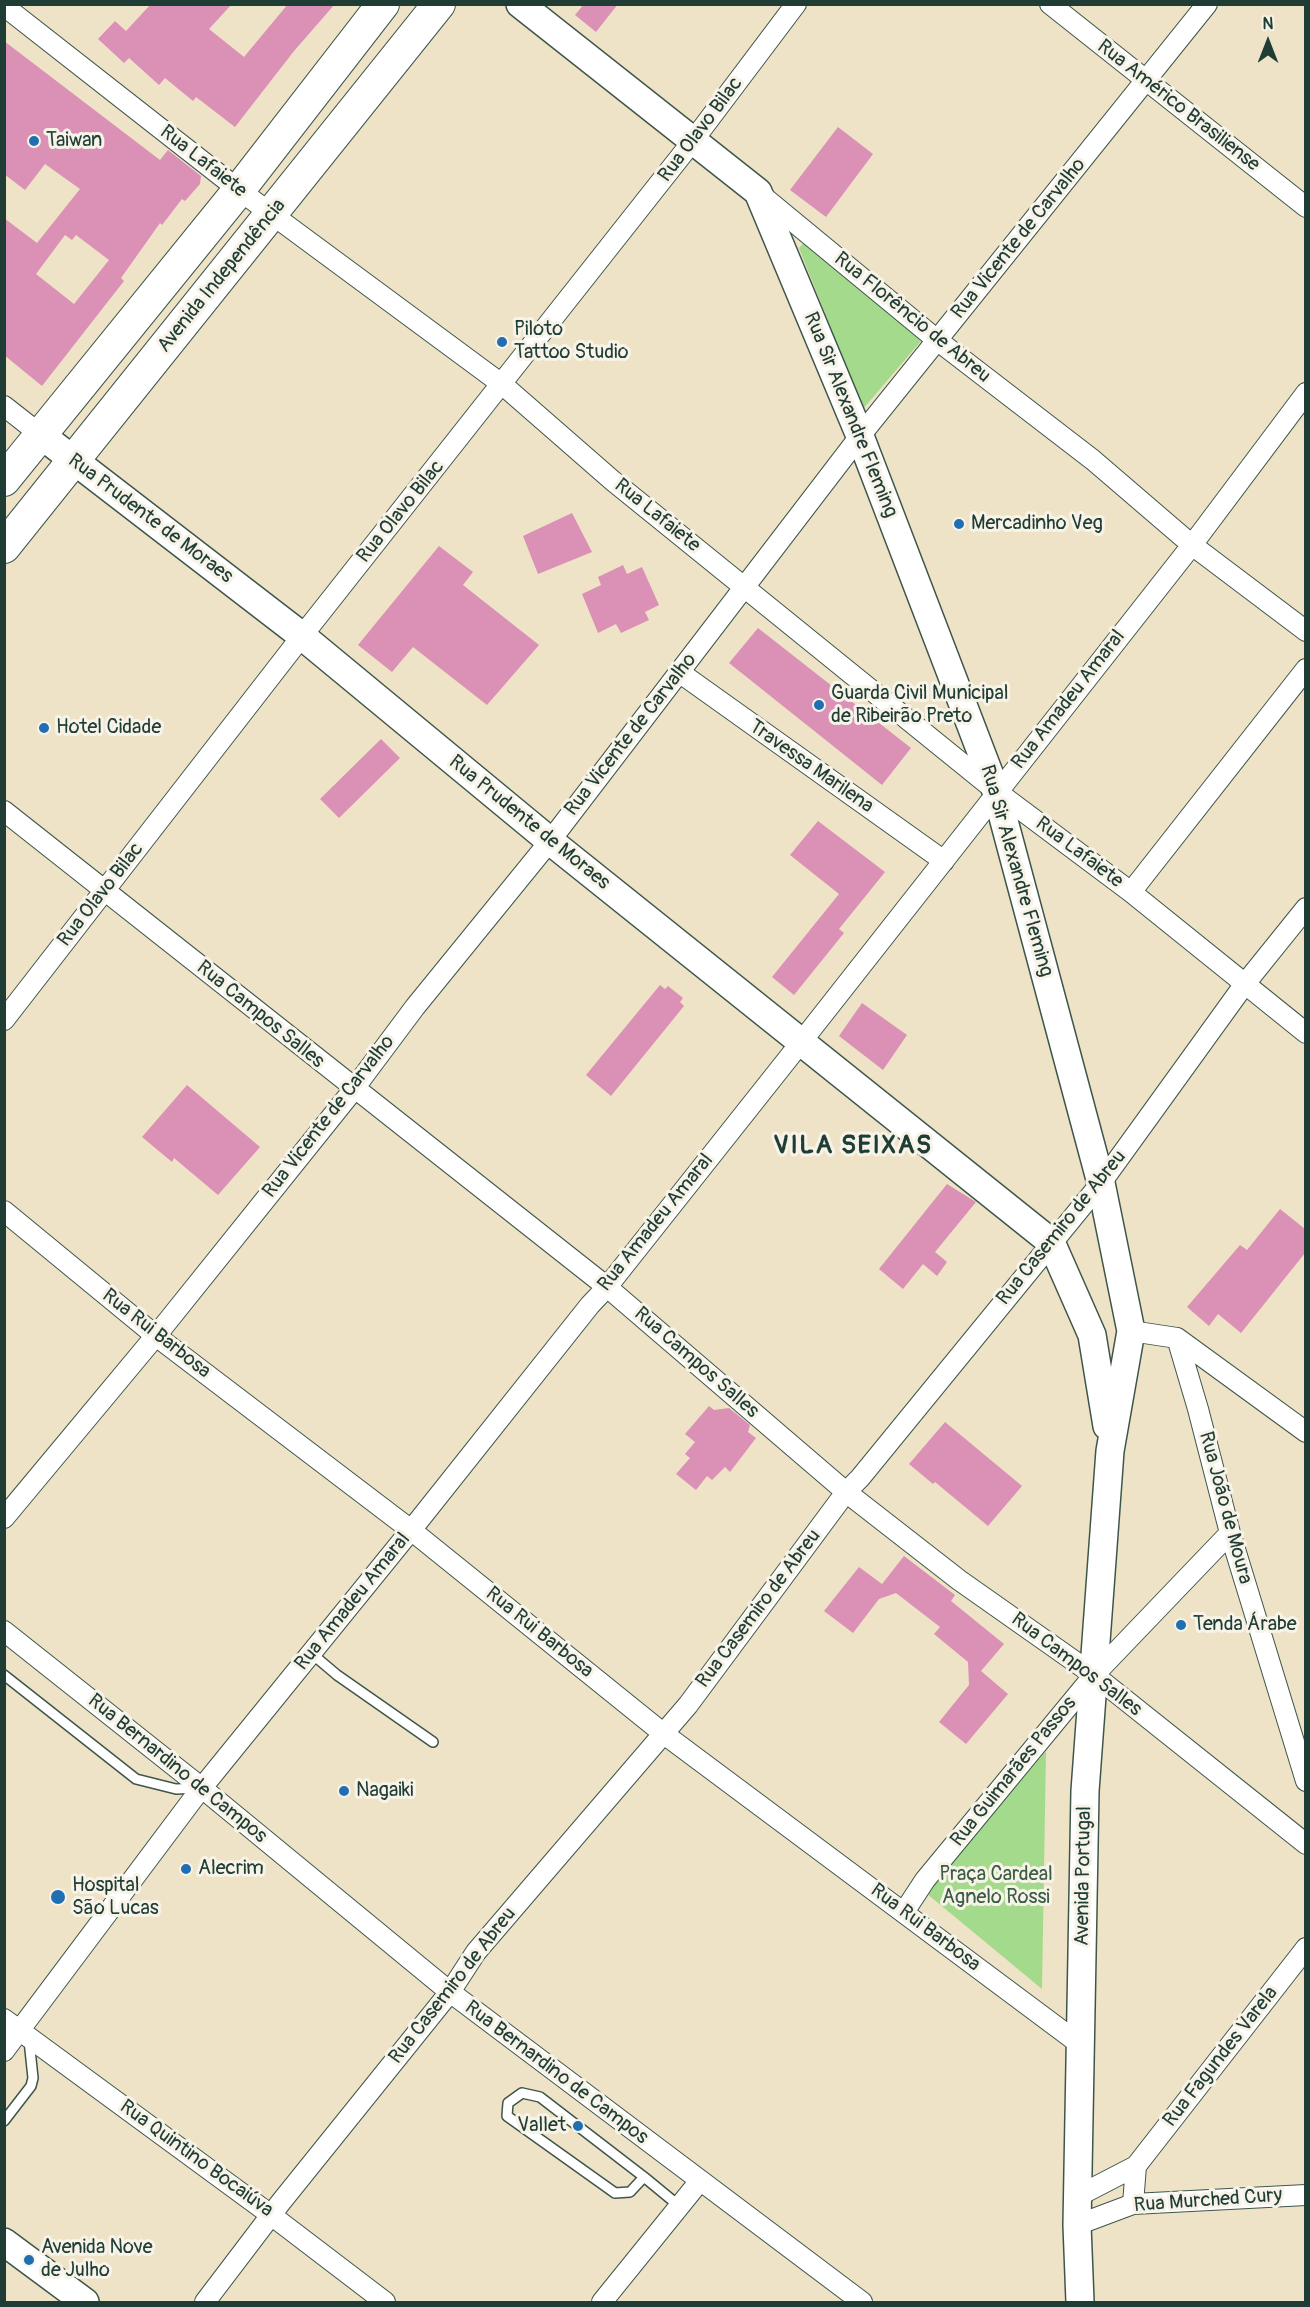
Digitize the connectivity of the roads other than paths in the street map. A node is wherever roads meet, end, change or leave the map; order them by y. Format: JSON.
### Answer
{"nodes":[{"id":1,"x":383,"y":4,"type":"edge"},
{"id":2,"x":438,"y":4,"type":"edge"},
{"id":3,"x":520,"y":4,"type":"edge"},
{"id":4,"x":796,"y":4,"type":"edge"},
{"id":5,"x":1050,"y":4,"type":"edge"},
{"id":6,"x":1207,"y":4,"type":"edge"},
{"id":7,"x":4,"y":6,"type":"edge"},
{"id":8,"x":1146,"y":82,"type":"junction"},
{"id":9,"x":692,"y":142,"type":"junction"},
{"id":10,"x":239,"y":190,"type":"junction"},
{"id":11,"x":758,"y":192,"type":"junction"},
{"id":12,"x":1305,"y":207,"type":"edge"},
{"id":13,"x":272,"y":215,"type":"junction"},
{"id":14,"x":937,"y":340,"type":"junction"},
{"id":15,"x":503,"y":385,"type":"junction"},
{"id":16,"x":1305,"y":393,"type":"edge"},
{"id":17,"x":4,"y":406,"type":"edge"},
{"id":18,"x":41,"y":435,"type":"junction"},
{"id":19,"x":860,"y":436,"type":"junction"},
{"id":20,"x":72,"y":460,"type":"junction"},
{"id":21,"x":4,"y":480,"type":"edge"},
{"id":22,"x":1192,"y":545,"type":"junction"},
{"id":23,"x":4,"y":547,"type":"edge"},
{"id":24,"x":745,"y":588,"type":"junction"},
{"id":25,"x":1305,"y":631,"type":"edge"},
{"id":26,"x":302,"y":636,"type":"junction"},
{"id":27,"x":1305,"y":669,"type":"edge"},
{"id":28,"x":679,"y":672,"type":"junction"},
{"id":29,"x":996,"y":791,"type":"junction"},
{"id":30,"x":4,"y":811,"type":"edge"},
{"id":31,"x":550,"y":841,"type":"junction"},
{"id":32,"x":944,"y":861,"type":"junction"},
{"id":33,"x":105,"y":891,"type":"junction"},
{"id":34,"x":1131,"y":892,"type":"junction"},
{"id":35,"x":1305,"y":908,"type":"edge"},
{"id":36,"x":1245,"y":984,"type":"junction"},
{"id":37,"x":4,"y":1020,"type":"edge"},
{"id":38,"x":1305,"y":1033,"type":"edge"},
{"id":39,"x":802,"y":1041,"type":"junction"},
{"id":40,"x":354,"y":1089,"type":"junction"},
{"id":41,"x":1101,"y":1183,"type":"junction"},
{"id":42,"x":4,"y":1211,"type":"edge"},
{"id":43,"x":1051,"y":1242,"type":"junction"},
{"id":44,"x":607,"y":1287,"type":"junction"},
{"id":45,"x":1131,"y":1331,"type":"junction"},
{"id":46,"x":1092,"y":1335,"type":"junction"},
{"id":47,"x":156,"y":1336,"type":"junction"},
{"id":48,"x":1177,"y":1338,"type":"junction"},
{"id":49,"x":1304,"y":1427,"type":"edge"},
{"id":50,"x":1110,"y":1450,"type":"junction"},
{"id":51,"x":846,"y":1492,"type":"junction"},
{"id":52,"x":4,"y":1518,"type":"edge"},
{"id":53,"x":411,"y":1530,"type":"junction"},
{"id":54,"x":1230,"y":1533,"type":"junction"},
{"id":55,"x":4,"y":1631,"type":"edge"},
{"id":56,"x":311,"y":1653,"type":"junction"},
{"id":57,"x":4,"y":1675,"type":"edge"},
{"id":58,"x":1094,"y":1675,"type":"junction"},
{"id":59,"x":664,"y":1734,"type":"junction"},
{"id":60,"x":433,"y":1742,"type":"dead end"},
{"id":61,"x":1305,"y":1781,"type":"edge"},
{"id":62,"x":202,"y":1788,"type":"junction"},
{"id":63,"x":1305,"y":1844,"type":"edge"},
{"id":64,"x":904,"y":1912,"type":"junction"},
{"id":65,"x":1305,"y":1948,"type":"edge"},
{"id":66,"x":450,"y":1992,"type":"junction"},
{"id":67,"x":18,"y":2029,"type":"edge"},
{"id":68,"x":1081,"y":2045,"type":"junction"},
{"id":69,"x":4,"y":2051,"type":"edge"},
{"id":70,"x":4,"y":2121,"type":"edge"},
{"id":71,"x":1136,"y":2166,"type":"junction"},
{"id":72,"x":644,"y":2177,"type":"junction"},
{"id":73,"x":699,"y":2182,"type":"junction"},
{"id":74,"x":1305,"y":2195,"type":"edge"},
{"id":75,"x":1078,"y":2196,"type":"junction"},
{"id":76,"x":1133,"y":2204,"type":"junction"},
{"id":77,"x":678,"y":2205,"type":"junction"},
{"id":78,"x":272,"y":2215,"type":"junction"},
{"id":79,"x":1077,"y":2225,"type":"junction"},
{"id":80,"x":4,"y":2242,"type":"edge"},
{"id":81,"x":85,"y":2302,"type":"edge"},
{"id":82,"x":205,"y":2302,"type":"edge"},
{"id":83,"x":385,"y":2302,"type":"edge"},
{"id":84,"x":602,"y":2302,"type":"edge"},
{"id":85,"x":862,"y":2302,"type":"edge"},
{"id":86,"x":1080,"y":2302,"type":"edge"}],
"edges":[{"from":1,"to":10,"type":"main road","name":"Avenida Independência"},
{"from":2,"to":13,"type":"main road","name":"Avenida Independência"},
{"from":3,"to":9,"type":"main road","name":"Rua Florêncio de Abreu"},
{"from":4,"to":9,"type":"street","name":"Rua Olavo Bilac"},
{"from":5,"to":8,"type":"street","name":"Rua Américo Brasiliense"},
{"from":6,"to":8,"type":"street","name":"Rua Vicente de Carvalho"},
{"from":7,"to":10,"type":"street","name":"Rua Lafaiete"},
{"from":8,"to":12,"type":"street","name":"Rua Américo Brasiliense"},
{"from":8,"to":14,"type":"street","name":"Rua Vicente de Carvalho"},
{"from":9,"to":11,"type":"main road","name":"Rua Florêncio de Abreu"},
{"from":9,"to":15,"type":"street","name":"Rua Olavo Bilac"},
{"from":10,"to":13,"type":"street","name":"Rua Lafaiete"},
{"from":10,"to":18,"type":"main road","name":"Avenida Independência"},
{"from":11,"to":14,"type":"street","name":"Rua Florêncio de Abreu"},
{"from":11,"to":19,"type":"main road","name":"Rua Sir Alexandre Fleming"},
{"from":13,"to":15,"type":"street","name":"Rua Lafaiete"},
{"from":13,"to":20,"type":"main road","name":"Avenida Independência"},
{"from":14,"to":19,"type":"street","name":"Rua Vicente de Carvalho"},
{"from":14,"to":22,"type":"street","name":"Rua Florêncio de Abreu"},
{"from":15,"to":24,"type":"street","name":"Rua Lafaiete"},
{"from":15,"to":26,"type":"street","name":"Rua Olavo Bilac"},
{"from":16,"to":22,"type":"street","name":"Rua Amadeu Amaral"},
{"from":17,"to":18,"type":"street","name":"Rua Prudente de Moraes"},
{"from":18,"to":20,"type":"main road","name":"Rua Prudente de Moraes"},
{"from":18,"to":21,"type":"main road","name":"Avenida Independência"},
{"from":19,"to":24,"type":"street","name":"Rua Vicente de Carvalho"},
{"from":19,"to":29,"type":"main road","name":"Rua Sir Alexandre Fleming"},
{"from":20,"to":23,"type":"main road","name":"Avenida Independência"},
{"from":20,"to":26,"type":"main road","name":"Rua Prudente de Moraes"},
{"from":22,"to":25,"type":"street","name":"Rua Florêncio de Abreu"},
{"from":22,"to":29,"type":"street","name":"Rua Amadeu Amaral"},
{"from":24,"to":28,"type":"street","name":"Rua Vicente de Carvalho"},
{"from":24,"to":29,"type":"street","name":"Rua Lafaiete"},
{"from":26,"to":31,"type":"main road","name":"Rua Prudente de Moraes"},
{"from":26,"to":33,"type":"street","name":"Rua Olavo Bilac"},
{"from":27,"to":34,"type":"street"},
{"from":28,"to":31,"type":"street","name":"Rua Vicente de Carvalho"},
{"from":28,"to":32,"type":"street","name":"Travessa Marilena"},
{"from":29,"to":32,"type":"street","name":"Rua Amadeu Amaral"},
{"from":29,"to":34,"type":"street","name":"Rua Lafaiete"},
{"from":29,"to":41,"type":"main road","name":"Rua Sir Alexandre Fleming"},
{"from":30,"to":33,"type":"street","name":"Rua Campos Salles"},
{"from":31,"to":39,"type":"main road","name":"Rua Prudente de Moraes"},
{"from":31,"to":40,"type":"street","name":"Rua Vicente de Carvalho"},
{"from":32,"to":39,"type":"street","name":"Rua Amadeu Amaral"},
{"from":33,"to":37,"type":"street","name":"Rua Olavo Bilac"},
{"from":33,"to":40,"type":"street","name":"Rua Campos Salles"},
{"from":34,"to":36,"type":"street","name":"Rua Lafaiete"},
{"from":35,"to":36,"type":"street","name":"Rua Casemiro de Abreu"},
{"from":36,"to":38,"type":"street","name":"Rua Lafaiete"},
{"from":36,"to":41,"type":"street","name":"Rua Casemiro de Abreu"},
{"from":39,"to":43,"type":"main road","name":"Rua Prudente de Moraes"},
{"from":39,"to":44,"type":"street","name":"Rua Amadeu Amaral"},
{"from":40,"to":44,"type":"street","name":"Rua Campos Salles"},
{"from":40,"to":47,"type":"street","name":"Rua Vicente de Carvalho"},
{"from":41,"to":43,"type":"street","name":"Rua Casemiro de Abreu"},
{"from":41,"to":45,"type":"main road","name":"Rua Sir Alexandre Fleming"},
{"from":42,"to":47,"type":"street","name":"Rua Rui Barbosa"},
{"from":43,"to":46,"type":"main road","name":"Avenida Portugal"},
{"from":43,"to":51,"type":"street","name":"Rua Casemiro de Abreu"},
{"from":44,"to":51,"type":"street","name":"Rua Campos Salles"},
{"from":44,"to":53,"type":"street","name":"Rua Amadeu Amaral"},
{"from":45,"to":46,"type":"main road"},
{"from":45,"to":48,"type":"street"},
{"from":45,"to":50,"type":"main road","name":"Avenida Portugal"},
{"from":46,"to":50,"type":"main road","name":"Avenida Portugal"},
{"from":47,"to":52,"type":"street","name":"Rua Vicente de Carvalho"},
{"from":47,"to":53,"type":"street","name":"Rua Rui Barbosa"},
{"from":48,"to":49,"type":"street"},
{"from":48,"to":54,"type":"street","name":"Rua João de Moura"},
{"from":50,"to":58,"type":"main road","name":"Avenida Portugal"},
{"from":51,"to":58,"type":"street","name":"Rua Campos Salles"},
{"from":51,"to":59,"type":"street","name":"Rua Casemiro de Abreu"},
{"from":53,"to":56,"type":"street","name":"Rua Amadeu Amaral"},
{"from":53,"to":59,"type":"street","name":"Rua Rui Barbosa"},
{"from":54,"to":58,"type":"street","name":"Rua Guimarães Passos"},
{"from":54,"to":61,"type":"street","name":"Rua João de Moura"},
{"from":55,"to":62,"type":"street","name":"Rua Bernardino de Campos"},
{"from":56,"to":60,"type":"lane"},
{"from":56,"to":62,"type":"street","name":"Rua Amadeu Amaral"},
{"from":57,"to":62,"type":"lane"},
{"from":58,"to":63,"type":"street","name":"Rua Campos Salles"},
{"from":58,"to":64,"type":"street","name":"Rua Guimarães Passos"},
{"from":58,"to":68,"type":"main road","name":"Avenida Portugal"},
{"from":59,"to":64,"type":"street","name":"Rua Rui Barbosa"},
{"from":59,"to":66,"type":"street","name":"Rua Casemiro de Abreu"},
{"from":62,"to":66,"type":"street","name":"Rua Bernardino de Campos"},
{"from":62,"to":67,"type":"street","name":"Rua Amadeu Amaral"},
{"from":64,"to":68,"type":"street","name":"Rua Rui Barbosa"},
{"from":65,"to":71,"type":"street","name":"Rua Fagundes Varela"},
{"from":66,"to":73,"type":"street","name":"Rua Bernardino de Campos"},
{"from":66,"to":78,"type":"street","name":"Rua Casemiro de Abreu"},
{"from":67,"to":69,"type":"street","name":"Rua Amadeu Amaral"},
{"from":67,"to":70,"type":"lane"},
{"from":67,"to":78,"type":"street","name":"Rua Quintino Bocaiúva"},
{"from":68,"to":75,"type":"main road","name":"Avenida Portugal"},
{"from":71,"to":75,"type":"street","name":"Rua Fagundes Varela"},
{"from":71,"to":76,"type":"street"},
{"from":72,"to":72,"type":"lane"},
{"from":72,"to":77,"type":"lane"},
{"from":73,"to":77,"type":"street"},
{"from":73,"to":85,"type":"street","name":"Rua Bernardino de Campos"},
{"from":74,"to":76,"type":"street","name":"Rua Murched Cury"},
{"from":75,"to":79,"type":"main road","name":"Avenida Portugal"},
{"from":76,"to":79,"type":"street","name":"Rua Murched Cury"},
{"from":77,"to":84,"type":"street"},
{"from":78,"to":82,"type":"street","name":"Rua Casemiro de Abreu"},
{"from":78,"to":83,"type":"street","name":"Rua Quintino Bocaiúva"},
{"from":79,"to":86,"type":"main road","name":"Avenida Portugal"},
{"from":80,"to":81,"type":"main road"}]}
